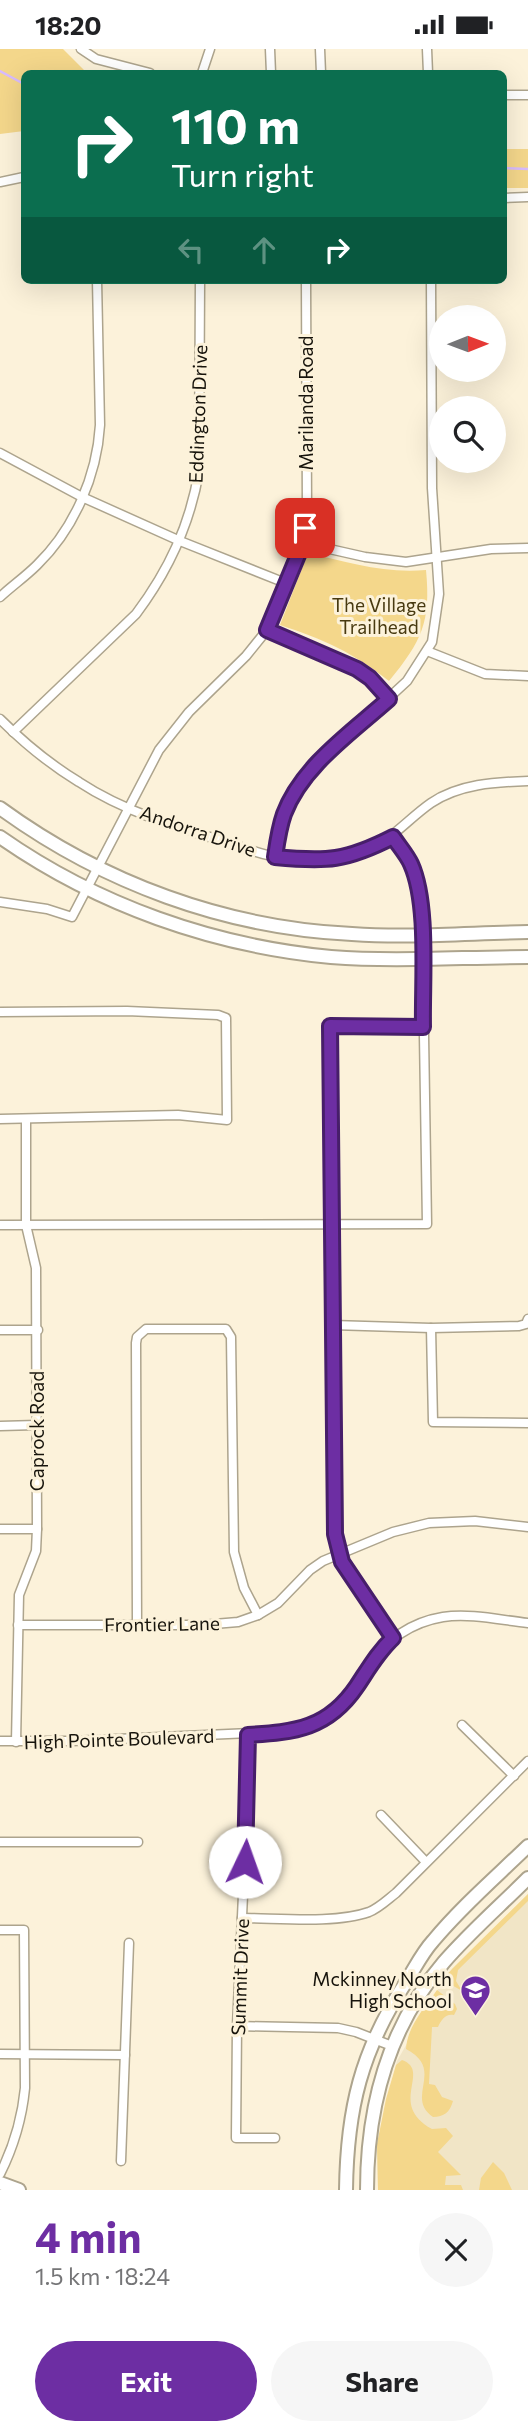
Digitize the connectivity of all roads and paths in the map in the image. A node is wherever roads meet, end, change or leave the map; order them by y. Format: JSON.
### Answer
{"nodes":[{"id":1,"x":81,"y":49,"type":"edge"},
{"id":2,"x":100,"y":49,"type":"edge"},
{"id":3,"x":210,"y":49,"type":"edge"},
{"id":4,"x":270,"y":49,"type":"edge"},
{"id":5,"x":320,"y":49,"type":"edge"},
{"id":6,"x":427,"y":49,"type":"edge"},
{"id":7,"x":96,"y":59,"type":"junction"},
{"id":8,"x":138,"y":70,"type":"edge"},
{"id":9,"x":203,"y":70,"type":"edge"},
{"id":10,"x":271,"y":70,"type":"edge"},
{"id":11,"x":321,"y":70,"type":"edge"},
{"id":12,"x":428,"y":70,"type":"edge"},
{"id":13,"x":507,"y":95,"type":"edge"},
{"id":14,"x":528,"y":95,"type":"edge"},
{"id":15,"x":21,"y":178,"type":"edge"},
{"id":16,"x":0,"y":182,"type":"edge"},
{"id":17,"x":528,"y":197,"type":"edge"},
{"id":18,"x":507,"y":198,"type":"edge"},
{"id":19,"x":97,"y":284,"type":"edge"},
{"id":20,"x":200,"y":284,"type":"edge"},
{"id":21,"x":306,"y":284,"type":"edge"},
{"id":22,"x":431,"y":284,"type":"edge"},
{"id":23,"x":0,"y":453,"type":"edge"},
{"id":24,"x":82,"y":497,"type":"junction"},
{"id":25,"x":180,"y":541,"type":"junction"},
{"id":26,"x":303,"y":543,"type":"junction"},
{"id":27,"x":528,"y":548,"type":"edge"},
{"id":28,"x":436,"y":558,"type":"junction"},
{"id":29,"x":288,"y":584,"type":"junction"},
{"id":30,"x":0,"y":597,"type":"edge"},
{"id":31,"x":267,"y":630,"type":"junction"},
{"id":32,"x":427,"y":652,"type":"junction"},
{"id":33,"x":528,"y":676,"type":"edge"},
{"id":34,"x":389,"y":699,"type":"junction"},
{"id":35,"x":0,"y":719,"type":"edge"},
{"id":36,"x":13,"y":732,"type":"junction"},
{"id":37,"x":528,"y":781,"type":"edge"},
{"id":38,"x":128,"y":807,"type":"junction"},
{"id":39,"x":0,"y":808,"type":"edge"},
{"id":40,"x":0,"y":837,"type":"edge"},
{"id":41,"x":393,"y":837,"type":"junction"},
{"id":42,"x":275,"y":857,"type":"junction"},
{"id":43,"x":99,"y":869,"type":"junction"},
{"id":44,"x":88,"y":889,"type":"junction"},
{"id":45,"x":0,"y":902,"type":"edge"},
{"id":46,"x":528,"y":932,"type":"edge"},
{"id":47,"x":422,"y":935,"type":"junction"},
{"id":48,"x":528,"y":957,"type":"edge"},
{"id":49,"x":422,"y":958,"type":"junction"},
{"id":50,"x":0,"y":1012,"type":"edge"},
{"id":51,"x":423,"y":1027,"type":"junction"},
{"id":52,"x":0,"y":1119,"type":"edge"},
{"id":53,"x":26,"y":1119,"type":"junction"},
{"id":54,"x":26,"y":1224,"type":"junction"},
{"id":55,"x":331,"y":1224,"type":"junction"},
{"id":56,"x":0,"y":1225,"type":"edge"},
{"id":57,"x":527,"y":1322,"type":"edge"},
{"id":58,"x":332,"y":1325,"type":"junction"},
{"id":59,"x":431,"y":1328,"type":"junction"},
{"id":60,"x":0,"y":1329,"type":"edge"},
{"id":61,"x":37,"y":1330,"type":"junction"},
{"id":62,"x":528,"y":1423,"type":"edge"},
{"id":63,"x":37,"y":1425,"type":"junction"},
{"id":64,"x":0,"y":1426,"type":"edge"},
{"id":65,"x":528,"y":1527,"type":"edge"},
{"id":66,"x":0,"y":1529,"type":"edge"},
{"id":67,"x":37,"y":1529,"type":"junction"},
{"id":68,"x":339,"y":1553,"type":"junction"},
{"id":69,"x":258,"y":1615,"type":"junction"},
{"id":70,"x":528,"y":1623,"type":"edge"},
{"id":71,"x":18,"y":1625,"type":"junction"},
{"id":72,"x":137,"y":1625,"type":"junction"},
{"id":73,"x":393,"y":1638,"type":"junction"},
{"id":74,"x":462,"y":1725,"type":"dead end"},
{"id":75,"x":248,"y":1735,"type":"junction"},
{"id":76,"x":0,"y":1741,"type":"edge"},
{"id":77,"x":16,"y":1742,"type":"junction"},
{"id":78,"x":528,"y":1762,"type":"edge"},
{"id":79,"x":514,"y":1776,"type":"junction"},
{"id":80,"x":381,"y":1815,"type":"dead end"},
{"id":81,"x":0,"y":1842,"type":"edge"},
{"id":82,"x":138,"y":1842,"type":"dead end"},
{"id":83,"x":528,"y":1846,"type":"edge"},
{"id":84,"x":426,"y":1862,"type":"junction"},
{"id":85,"x":528,"y":1878,"type":"edge"},
{"id":86,"x":242,"y":1918,"type":"junction"},
{"id":87,"x":0,"y":1930,"type":"edge"},
{"id":88,"x":129,"y":1943,"type":"dead end"},
{"id":89,"x":237,"y":2026,"type":"junction"},
{"id":90,"x":374,"y":2039,"type":"junction"},
{"id":91,"x":392,"y":2046,"type":"junction"},
{"id":92,"x":0,"y":2054,"type":"edge"},
{"id":93,"x":125,"y":2055,"type":"junction"},
{"id":94,"x":25,"y":2056,"type":"junction"},
{"id":95,"x":275,"y":2138,"type":"dead end"},
{"id":96,"x":121,"y":2161,"type":"dead end"},
{"id":97,"x":0,"y":2174,"type":"edge"},
{"id":98,"x":0,"y":2183,"type":"edge"},
{"id":99,"x":19,"y":2190,"type":"edge"},
{"id":100,"x":346,"y":2190,"type":"edge"},
{"id":101,"x":366,"y":2190,"type":"edge"}],
"edges":[{"from":1,"to":7,"type":"street"},
{"from":2,"to":7,"type":"street"},
{"from":3,"to":9,"type":"street"},
{"from":4,"to":10,"type":"street"},
{"from":5,"to":11,"type":"street"},
{"from":6,"to":12,"type":"street"},
{"from":7,"to":8,"type":"street"},
{"from":13,"to":14,"type":"street"},
{"from":15,"to":16,"type":"street"},
{"from":17,"to":18,"type":"street"},
{"from":19,"to":24,"type":"street"},
{"from":20,"to":25,"type":"street","name":"Eddington Drive"},
{"from":21,"to":26,"type":"street","name":"Marilanda Road"},
{"from":22,"to":28,"type":"street"},
{"from":23,"to":24,"type":"street"},
{"from":24,"to":25,"type":"street"},
{"from":24,"to":30,"type":"street"},
{"from":25,"to":29,"type":"street"},
{"from":25,"to":36,"type":"street","name":"Eddington Drive"},
{"from":26,"to":28,"type":"street"},
{"from":26,"to":29,"type":"street","name":"Marilanda Road"},
{"from":27,"to":28,"type":"street"},
{"from":28,"to":32,"type":"street"},
{"from":29,"to":31,"type":"street","name":"Marilanda Road"},
{"from":31,"to":34,"type":"street"},
{"from":31,"to":38,"type":"street","name":"Marilanda Road"},
{"from":32,"to":33,"type":"street"},
{"from":32,"to":34,"type":"street"},
{"from":34,"to":42,"type":"street"},
{"from":35,"to":36,"type":"street","name":"Andorra Drive"},
{"from":36,"to":38,"type":"street","name":"Andorra Drive"},
{"from":37,"to":41,"type":"street","name":"Andorra Drive"},
{"from":38,"to":42,"type":"street","name":"Andorra Drive"},
{"from":38,"to":43,"type":"street","name":"Marilanda Road"},
{"from":39,"to":43,"type":"main road"},
{"from":40,"to":44,"type":"main road"},
{"from":41,"to":42,"type":"street","name":"Andorra Drive"},
{"from":41,"to":47,"type":"street"},
{"from":43,"to":44,"type":"street","name":"Marilanda Road"},
{"from":43,"to":47,"type":"main road"},
{"from":44,"to":45,"type":"street","name":"Marilanda Road"},
{"from":44,"to":49,"type":"main road"},
{"from":46,"to":47,"type":"main road"},
{"from":47,"to":49,"type":"street"},
{"from":48,"to":49,"type":"main road"},
{"from":49,"to":51,"type":"street"},
{"from":50,"to":53,"type":"street"},
{"from":51,"to":55,"type":"street"},
{"from":51,"to":55,"type":"street"},
{"from":52,"to":53,"type":"street"},
{"from":53,"to":54,"type":"street","name":"Caprock Road"},
{"from":54,"to":55,"type":"street"},
{"from":54,"to":56,"type":"street"},
{"from":54,"to":61,"type":"street","name":"Caprock Road"},
{"from":55,"to":58,"type":"street"},
{"from":57,"to":59,"type":"street"},
{"from":58,"to":59,"type":"street"},
{"from":58,"to":68,"type":"street"},
{"from":59,"to":62,"type":"street"},
{"from":60,"to":61,"type":"street"},
{"from":61,"to":63,"type":"street","name":"Caprock Road"},
{"from":63,"to":64,"type":"street"},
{"from":63,"to":67,"type":"street","name":"Caprock Road"},
{"from":65,"to":68,"type":"street","name":"Frontier Lane"},
{"from":66,"to":67,"type":"street"},
{"from":67,"to":71,"type":"street","name":"Caprock Road"},
{"from":68,"to":69,"type":"street","name":"Frontier Lane"},
{"from":68,"to":73,"type":"street"},
{"from":69,"to":72,"type":"street","name":"Frontier Lane"},
{"from":69,"to":72,"type":"street"},
{"from":70,"to":73,"type":"street","name":"High Pointe Boulevard"},
{"from":71,"to":72,"type":"street","name":"Frontier Lane"},
{"from":71,"to":77,"type":"street","name":"Caprock Road"},
{"from":73,"to":75,"type":"street","name":"High Pointe Boulevard"},
{"from":74,"to":79,"type":"street"},
{"from":75,"to":77,"type":"street","name":"High Pointe Boulevard"},
{"from":75,"to":86,"type":"street","name":"Summit Drive"},
{"from":76,"to":77,"type":"street","name":"High Pointe Boulevard"},
{"from":78,"to":79,"type":"street"},
{"from":79,"to":84,"type":"street"},
{"from":80,"to":84,"type":"street"},
{"from":81,"to":82,"type":"street"},
{"from":83,"to":90,"type":"main road"},
{"from":84,"to":86,"type":"street"},
{"from":85,"to":91,"type":"main road"},
{"from":86,"to":89,"type":"street","name":"Summit Drive"},
{"from":87,"to":94,"type":"street"},
{"from":88,"to":93,"type":"street"},
{"from":89,"to":90,"type":"street"},
{"from":89,"to":95,"type":"street","name":"Summit Drive"},
{"from":90,"to":91,"type":"street"},
{"from":90,"to":100,"type":"main road"},
{"from":91,"to":101,"type":"main road"},
{"from":92,"to":94,"type":"street"},
{"from":93,"to":94,"type":"street"},
{"from":93,"to":96,"type":"street"},
{"from":94,"to":97,"type":"street"},
{"from":98,"to":99,"type":"main road"}]}
